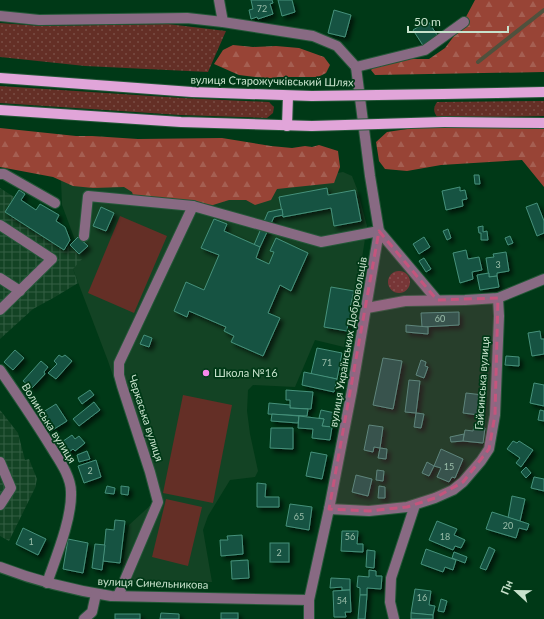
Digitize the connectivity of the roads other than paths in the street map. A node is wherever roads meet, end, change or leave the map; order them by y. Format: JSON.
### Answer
{"nodes":[{"id":1,"x":219,"y":0,"type":"edge"},
{"id":2,"x":0,"y":16,"type":"edge"},
{"id":3,"x":223,"y":22,"type":"junction"},
{"id":4,"x":464,"y":22,"type":"dead end"},
{"id":5,"x":356,"y":67,"type":"junction"},
{"id":6,"x":0,"y":78,"type":"edge"},
{"id":7,"x":544,"y":92,"type":"edge"},
{"id":8,"x":288,"y":96,"type":"junction"},
{"id":9,"x":0,"y":110,"type":"edge"},
{"id":10,"x":544,"y":123,"type":"edge"},
{"id":11,"x":287,"y":126,"type":"junction"},
{"id":12,"x":0,"y":174,"type":"edge"},
{"id":13,"x":54,"y":204,"type":"dead end"},
{"id":14,"x":193,"y":206,"type":"junction"},
{"id":15,"x":0,"y":225,"type":"edge"},
{"id":16,"x":379,"y":231,"type":"junction"},
{"id":17,"x":84,"y":236,"type":"dead end"},
{"id":18,"x":0,"y":278,"type":"edge"},
{"id":19,"x":544,"y":279,"type":"edge"},
{"id":20,"x":20,"y":291,"type":"junction"},
{"id":21,"x":498,"y":298,"type":"junction"},
{"id":22,"x":438,"y":300,"type":"junction"},
{"id":23,"x":367,"y":308,"type":"junction"},
{"id":24,"x":0,"y":310,"type":"edge"},
{"id":25,"x":1,"y":375,"type":"edge"},
{"id":26,"x":0,"y":462,"type":"edge"},
{"id":27,"x":0,"y":505,"type":"edge"},
{"id":28,"x":415,"y":505,"type":"junction"},
{"id":29,"x":329,"y":509,"type":"junction"},
{"id":30,"x":0,"y":567,"type":"edge"},
{"id":31,"x":47,"y":584,"type":"junction"},
{"id":32,"x":96,"y":594,"type":"junction"},
{"id":33,"x":118,"y":596,"type":"junction"},
{"id":34,"x":309,"y":600,"type":"junction"},
{"id":35,"x":84,"y":619,"type":"edge"},
{"id":36,"x":310,"y":619,"type":"edge"},
{"id":37,"x":394,"y":619,"type":"edge"}],
"edges":[{"from":1,"to":3,"type":"street"},
{"from":2,"to":3,"type":"street"},
{"from":3,"to":5,"type":"street"},
{"from":4,"to":5,"type":"street"},
{"from":5,"to":16,"type":"street","name":"вулиця Українських Добровольців"},
{"from":6,"to":8,"type":"main road","name":"вулиця Старожучківський Шлях"},
{"from":7,"to":8,"type":"main road","name":"вулиця Старожучківський Шлях","bridge":true},
{"from":8,"to":11,"type":"main road"},
{"from":9,"to":11,"type":"main road"},
{"from":10,"to":11,"type":"main road","bridge":true},
{"from":12,"to":13,"type":"street"},
{"from":14,"to":16,"type":"street"},
{"from":14,"to":17,"type":"street"},
{"from":14,"to":33,"type":"street","name":"Черкаська вулиця"},
{"from":15,"to":20,"type":"street"},
{"from":16,"to":22,"type":"street"},
{"from":16,"to":23,"type":"street","name":"вулиця Українських Добровольців"},
{"from":18,"to":20,"type":"street"},
{"from":19,"to":21,"type":"street"},
{"from":20,"to":24,"type":"street"},
{"from":21,"to":22,"type":"street"},
{"from":21,"to":28,"type":"street","name":"Гайсинська вулиця"},
{"from":22,"to":23,"type":"street"},
{"from":23,"to":29,"type":"street","name":"вулиця Українських Добровольців"},
{"from":25,"to":31,"type":"street","name":"Волинська вулиця"},
{"from":26,"to":27,"type":"street"},
{"from":28,"to":29,"type":"street","name":"Гайсинська вулиця"},
{"from":28,"to":37,"type":"street"},
{"from":29,"to":34,"type":"street","name":"вулиця Українських Добровольців"},
{"from":30,"to":31,"type":"street","name":"вулиця Синельникова"},
{"from":31,"to":32,"type":"street","name":"вулиця Синельникова"},
{"from":32,"to":33,"type":"street","name":"вулиця Синельникова"},
{"from":32,"to":35,"type":"street"},
{"from":33,"to":34,"type":"street","name":"вулиця Синельникова"},
{"from":34,"to":36,"type":"street","name":"вулиця Українських Добровольців"}]}
